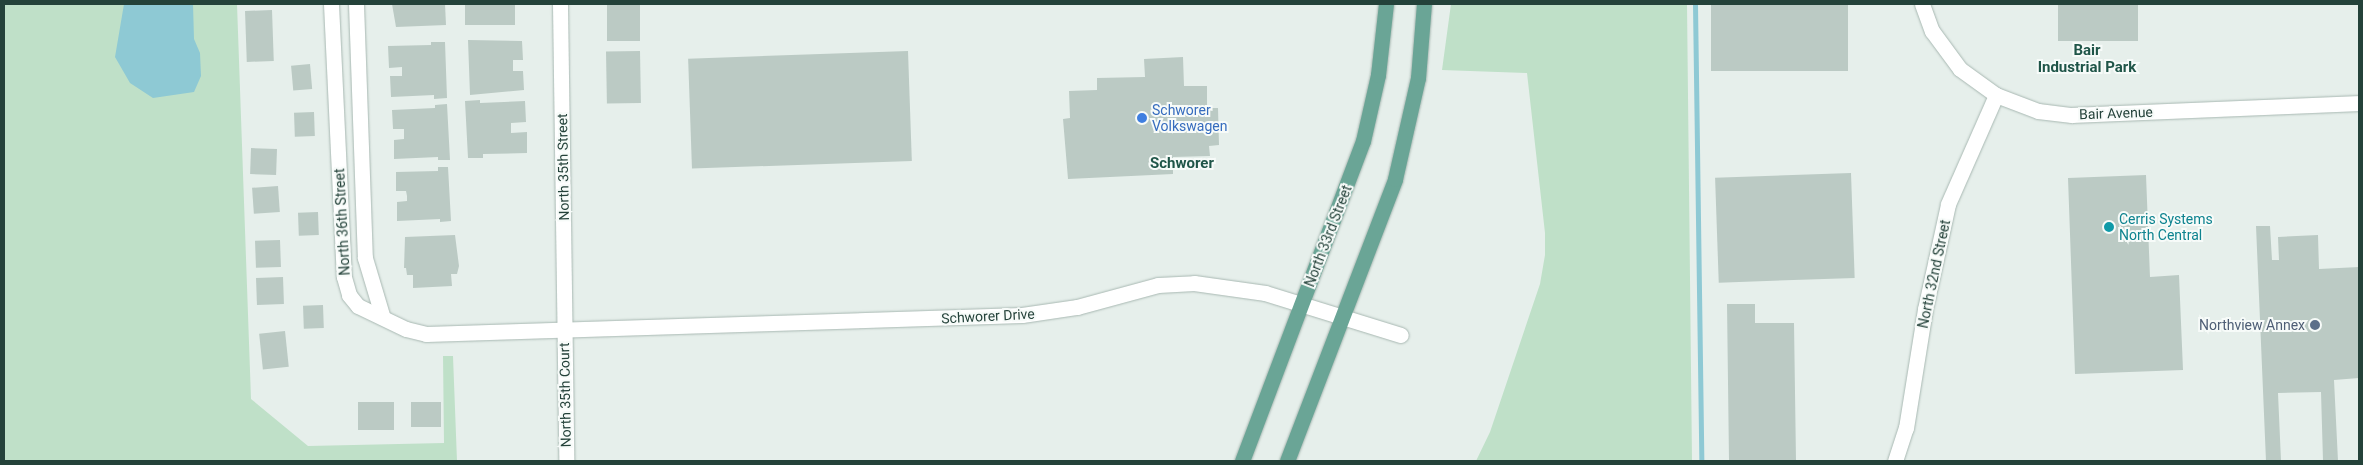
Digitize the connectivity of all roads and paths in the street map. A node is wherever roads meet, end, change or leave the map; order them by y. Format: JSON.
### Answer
{"nodes":[{"id":1,"x":331,"y":4,"type":"edge"},
{"id":2,"x":356,"y":4,"type":"edge"},
{"id":3,"x":560,"y":4,"type":"edge"},
{"id":4,"x":1386,"y":4,"type":"edge"},
{"id":5,"x":1424,"y":4,"type":"edge"},
{"id":6,"x":1922,"y":4,"type":"edge"},
{"id":7,"x":1996,"y":95,"type":"junction"},
{"id":8,"x":2359,"y":103,"type":"edge"},
{"id":9,"x":1302,"y":302,"type":"junction"},
{"id":10,"x":1343,"y":315,"type":"junction"},
{"id":11,"x":377,"y":320,"type":"junction"},
{"id":12,"x":565,"y":330,"type":"junction"},
{"id":13,"x":1401,"y":335,"type":"dead end"},
{"id":14,"x":566,"y":461,"type":"edge"},
{"id":15,"x":1242,"y":461,"type":"edge"},
{"id":16,"x":1287,"y":461,"type":"edge"},
{"id":17,"x":1895,"y":461,"type":"edge"}],
"edges":[{"from":1,"to":11,"type":"street","name":"North 36th Street"},
{"from":2,"to":11,"type":"street","name":"North 36th Street"},
{"from":3,"to":12,"type":"street","name":"North 35th Street"},
{"from":4,"to":9,"type":"main road","name":"North 33rd Street"},
{"from":5,"to":10,"type":"main road"},
{"from":6,"to":7,"type":"street","name":"Bair Avenue"},
{"from":7,"to":8,"type":"street","name":"Bair Avenue"},
{"from":7,"to":17,"type":"street","name":"North 32nd Street"},
{"from":9,"to":10,"type":"street","name":"Schworer Drive"},
{"from":9,"to":12,"type":"street","name":"Schworer Drive"},
{"from":9,"to":15,"type":"main road","name":"North 33rd Street"},
{"from":10,"to":13,"type":"street","name":"Schworer Drive"},
{"from":10,"to":16,"type":"main road"},
{"from":11,"to":12,"type":"street","name":"Schworer Drive"},
{"from":12,"to":14,"type":"street","name":"North 35th Court"}]}
